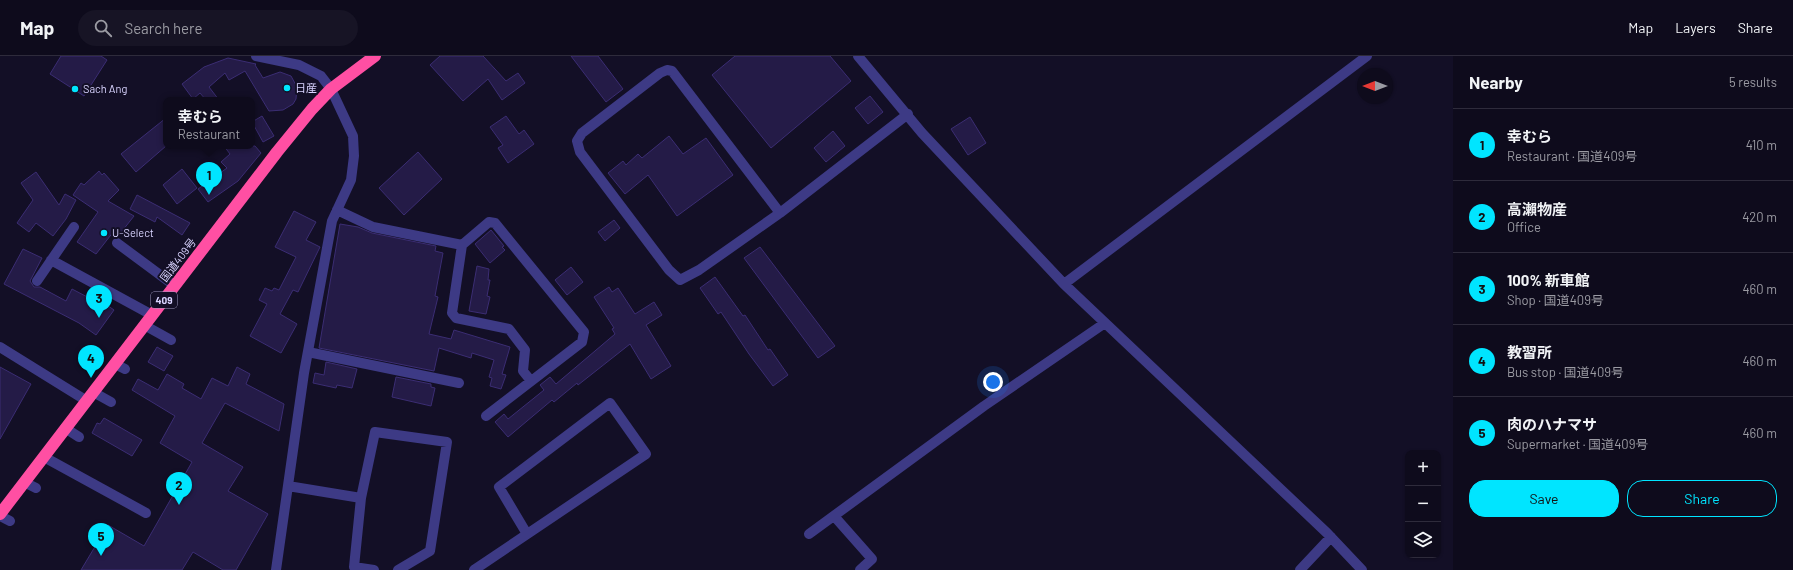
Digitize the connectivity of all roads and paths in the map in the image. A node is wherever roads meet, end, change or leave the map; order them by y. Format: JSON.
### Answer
{"nodes":[{"id":1,"x":256,"y":56,"type":"edge"},
{"id":2,"x":375,"y":56,"type":"edge"},
{"id":3,"x":858,"y":56,"type":"edge"},
{"id":4,"x":1367,"y":56,"type":"edge"},
{"id":5,"x":331,"y":89,"type":"junction"},
{"id":6,"x":908,"y":114,"type":"junction"},
{"id":7,"x":337,"y":210,"type":"junction"},
{"id":8,"x":780,"y":213,"type":"junction"},
{"id":9,"x":74,"y":226,"type":"dead end"},
{"id":10,"x":117,"y":243,"type":"dead end"},
{"id":11,"x":462,"y":245,"type":"junction"},
{"id":12,"x":51,"y":260,"type":"junction"},
{"id":13,"x":37,"y":281,"type":"dead end"},
{"id":14,"x":1064,"y":284,"type":"junction"},
{"id":15,"x":175,"y":286,"type":"junction"},
{"id":16,"x":152,"y":315,"type":"junction"},
{"id":17,"x":1105,"y":323,"type":"junction"},
{"id":18,"x":144,"y":325,"type":"junction"},
{"id":19,"x":171,"y":340,"type":"dead end"},
{"id":20,"x":0,"y":347,"type":"edge"},
{"id":21,"x":308,"y":352,"type":"junction"},
{"id":22,"x":531,"y":381,"type":"junction"},
{"id":23,"x":459,"y":383,"type":"dead end"},
{"id":24,"x":90,"y":396,"type":"junction"},
{"id":25,"x":111,"y":402,"type":"dead end"},
{"id":26,"x":486,"y":416,"type":"dead end"},
{"id":27,"x":65,"y":428,"type":"junction"},
{"id":28,"x":79,"y":437,"type":"dead end"},
{"id":29,"x":44,"y":457,"type":"junction"},
{"id":30,"x":24,"y":482,"type":"junction"},
{"id":31,"x":288,"y":486,"type":"junction"},
{"id":32,"x":36,"y":488,"type":"dead end"},
{"id":33,"x":361,"y":498,"type":"junction"},
{"id":34,"x":146,"y":513,"type":"dead end"},
{"id":35,"x":0,"y":514,"type":"edge"},
{"id":36,"x":834,"y":516,"type":"junction"},
{"id":37,"x":10,"y":521,"type":"dead end"},
{"id":38,"x":527,"y":534,"type":"junction"},
{"id":39,"x":809,"y":534,"type":"dead end"},
{"id":40,"x":1331,"y":537,"type":"junction"},
{"id":41,"x":276,"y":570,"type":"edge"},
{"id":42,"x":374,"y":570,"type":"edge"},
{"id":43,"x":398,"y":570,"type":"edge"},
{"id":44,"x":474,"y":570,"type":"edge"},
{"id":45,"x":860,"y":570,"type":"edge"},
{"id":46,"x":1300,"y":570,"type":"edge"},
{"id":47,"x":1362,"y":570,"type":"edge"}],
"edges":[{"from":1,"to":5,"type":"street"},
{"from":2,"to":5,"type":"highway","name":"国道409号","number":"409"},
{"from":3,"to":6,"type":"street"},
{"from":4,"to":14,"type":"street"},
{"from":5,"to":7,"type":"street"},
{"from":5,"to":15,"type":"highway","name":"国道409号","number":"409"},
{"from":6,"to":8,"type":"street"},
{"from":6,"to":14,"type":"street"},
{"from":7,"to":11,"type":"street"},
{"from":7,"to":21,"type":"street"},
{"from":8,"to":8,"type":"street"},
{"from":9,"to":12,"type":"street"},
{"from":10,"to":15,"type":"street"},
{"from":11,"to":22,"type":"street"},
{"from":11,"to":22,"type":"street"},
{"from":12,"to":13,"type":"street"},
{"from":12,"to":16,"type":"street"},
{"from":14,"to":17,"type":"street"},
{"from":15,"to":16,"type":"highway","name":"国道409号","number":"409"},
{"from":16,"to":18,"type":"highway","name":"国道409号","number":"409"},
{"from":17,"to":36,"type":"street"},
{"from":17,"to":40,"type":"street"},
{"from":18,"to":19,"type":"street"},
{"from":18,"to":24,"type":"highway","name":"国道409号","number":"409"},
{"from":20,"to":24,"type":"street"},
{"from":21,"to":23,"type":"street"},
{"from":21,"to":31,"type":"street"},
{"from":22,"to":26,"type":"street"},
{"from":24,"to":25,"type":"street"},
{"from":24,"to":27,"type":"highway","name":"国道409号","number":"409"},
{"from":27,"to":28,"type":"street"},
{"from":27,"to":29,"type":"highway","name":"国道409号","number":"409"},
{"from":29,"to":30,"type":"highway","name":"国道409号","number":"409"},
{"from":29,"to":34,"type":"street"},
{"from":30,"to":32,"type":"street"},
{"from":30,"to":35,"type":"highway","name":"国道409号","number":"409"},
{"from":31,"to":33,"type":"street"},
{"from":31,"to":41,"type":"street"},
{"from":33,"to":42,"type":"street"},
{"from":33,"to":43,"type":"street"},
{"from":35,"to":37,"type":"street"},
{"from":36,"to":39,"type":"street"},
{"from":36,"to":45,"type":"street"},
{"from":38,"to":38,"type":"street"},
{"from":38,"to":44,"type":"street"},
{"from":40,"to":46,"type":"street"},
{"from":40,"to":47,"type":"street"}]}
